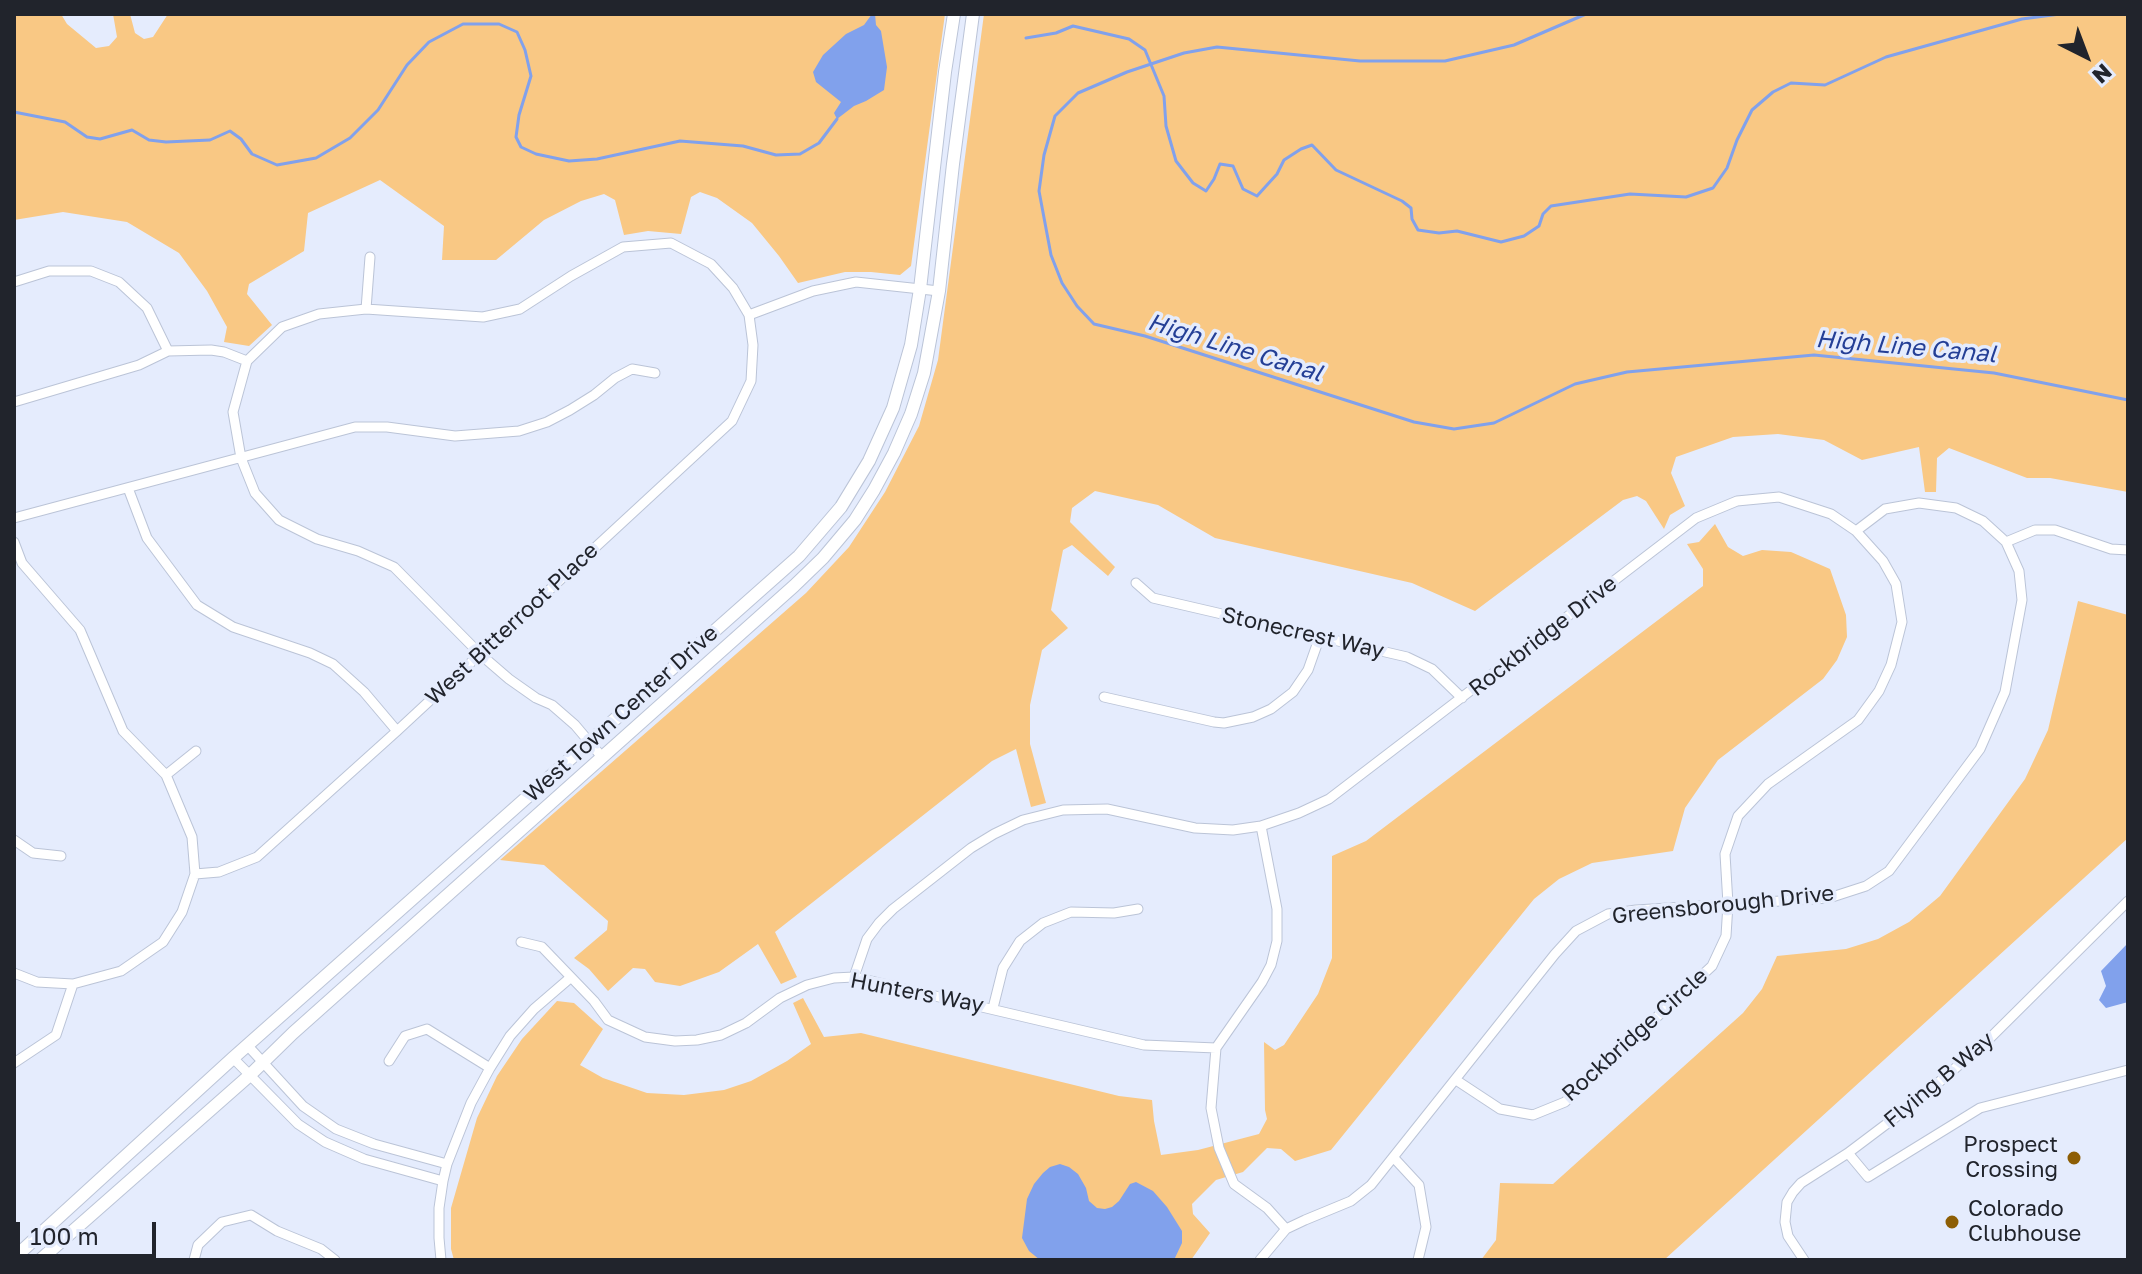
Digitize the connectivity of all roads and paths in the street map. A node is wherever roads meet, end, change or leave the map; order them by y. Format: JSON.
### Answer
{"nodes":[{"id":1,"x":954,"y":14,"type":"edge"},
{"id":2,"x":973,"y":14,"type":"edge"},
{"id":3,"x":370,"y":257,"type":"dead end"},
{"id":4,"x":14,"y":282,"type":"edge"},
{"id":5,"x":920,"y":289,"type":"junction"},
{"id":6,"x":939,"y":291,"type":"junction"},
{"id":7,"x":366,"y":309,"type":"junction"},
{"id":8,"x":749,"y":315,"type":"junction"},
{"id":9,"x":168,"y":351,"type":"junction"},
{"id":10,"x":247,"y":361,"type":"junction"},
{"id":11,"x":655,"y":373,"type":"dead end"},
{"id":12,"x":14,"y":402,"type":"edge"},
{"id":13,"x":241,"y":458,"type":"junction"},
{"id":14,"x":128,"y":488,"type":"junction"},
{"id":15,"x":14,"y":518,"type":"edge"},
{"id":16,"x":1856,"y":531,"type":"junction"},
{"id":17,"x":14,"y":542,"type":"edge"},
{"id":18,"x":2006,"y":542,"type":"junction"},
{"id":19,"x":2128,"y":550,"type":"edge"},
{"id":20,"x":1136,"y":583,"type":"dead end"},
{"id":21,"x":1320,"y":636,"type":"junction"},
{"id":22,"x":480,"y":654,"type":"junction"},
{"id":23,"x":1104,"y":697,"type":"dead end"},
{"id":24,"x":1462,"y":698,"type":"junction"},
{"id":25,"x":397,"y":731,"type":"junction"},
{"id":26,"x":589,"y":742,"type":"junction"},
{"id":27,"x":196,"y":751,"type":"dead end"},
{"id":28,"x":602,"y":757,"type":"junction"},
{"id":29,"x":166,"y":775,"type":"junction"},
{"id":30,"x":1261,"y":826,"type":"junction"},
{"id":31,"x":14,"y":840,"type":"edge"},
{"id":32,"x":61,"y":856,"type":"dead end"},
{"id":33,"x":195,"y":874,"type":"junction"},
{"id":34,"x":2128,"y":901,"type":"edge"},
{"id":35,"x":1728,"y":904,"type":"junction"},
{"id":36,"x":1138,"y":909,"type":"dead end"},
{"id":37,"x":521,"y":942,"type":"dead end"},
{"id":38,"x":14,"y":973,"type":"edge"},
{"id":39,"x":854,"y":977,"type":"junction"},
{"id":40,"x":570,"y":978,"type":"junction"},
{"id":41,"x":73,"y":984,"type":"junction"},
{"id":42,"x":993,"y":1008,"type":"junction"},
{"id":43,"x":248,"y":1046,"type":"junction"},
{"id":44,"x":1216,"y":1048,"type":"junction"},
{"id":45,"x":233,"y":1058,"type":"junction"},
{"id":46,"x":389,"y":1061,"type":"dead end"},
{"id":47,"x":14,"y":1063,"type":"edge"},
{"id":48,"x":262,"y":1063,"type":"junction"},
{"id":49,"x":490,"y":1068,"type":"junction"},
{"id":50,"x":2128,"y":1070,"type":"edge"},
{"id":51,"x":250,"y":1075,"type":"junction"},
{"id":52,"x":1456,"y":1080,"type":"junction"},
{"id":53,"x":1848,"y":1153,"type":"junction"},
{"id":54,"x":1394,"y":1158,"type":"junction"},
{"id":55,"x":447,"y":1164,"type":"junction"},
{"id":56,"x":443,"y":1181,"type":"junction"},
{"id":57,"x":1286,"y":1229,"type":"junction"},
{"id":58,"x":14,"y":1258,"type":"edge"},
{"id":59,"x":40,"y":1260,"type":"edge"},
{"id":60,"x":194,"y":1260,"type":"edge"},
{"id":61,"x":335,"y":1260,"type":"edge"},
{"id":62,"x":441,"y":1260,"type":"edge"},
{"id":63,"x":1260,"y":1260,"type":"edge"},
{"id":64,"x":1418,"y":1260,"type":"edge"},
{"id":65,"x":1804,"y":1260,"type":"edge"}],
"edges":[{"from":1,"to":5,"type":"street","name":"West Town Center Drive"},
{"from":2,"to":6,"type":"street","name":"West Town Center Drive"},
{"from":3,"to":7,"type":"street"},
{"from":4,"to":9,"type":"street"},
{"from":5,"to":6,"type":"street"},
{"from":5,"to":8,"type":"street"},
{"from":5,"to":26,"type":"street","name":"West Town Center Drive"},
{"from":6,"to":28,"type":"street","name":"West Town Center Drive"},
{"from":7,"to":8,"type":"street"},
{"from":7,"to":10,"type":"street"},
{"from":8,"to":22,"type":"street","name":"West Bitterroot Place"},
{"from":9,"to":10,"type":"street"},
{"from":9,"to":12,"type":"street"},
{"from":10,"to":13,"type":"street"},
{"from":11,"to":13,"type":"street"},
{"from":13,"to":14,"type":"street"},
{"from":13,"to":22,"type":"street"},
{"from":14,"to":15,"type":"street"},
{"from":14,"to":25,"type":"street"},
{"from":16,"to":18,"type":"street"},
{"from":16,"to":24,"type":"street","name":"Rockbridge Drive"},
{"from":16,"to":35,"type":"street","name":"Rockbridge Drive"},
{"from":17,"to":29,"type":"street"},
{"from":18,"to":19,"type":"street"},
{"from":18,"to":35,"type":"street","name":"Greensborough Drive"},
{"from":20,"to":21,"type":"street","name":"Stonecrest Way"},
{"from":21,"to":23,"type":"street"},
{"from":21,"to":24,"type":"street","name":"Stonecrest Way"},
{"from":22,"to":25,"type":"street","name":"West Bitterroot Place"},
{"from":22,"to":26,"type":"street"},
{"from":24,"to":30,"type":"street","name":"Rockbridge Drive"},
{"from":25,"to":33,"type":"street","name":"West Bitterroot Place"},
{"from":26,"to":28,"type":"street"},
{"from":26,"to":43,"type":"street","name":"West Town Center Drive"},
{"from":27,"to":29,"type":"street"},
{"from":28,"to":48,"type":"street","name":"West Town Center Drive"},
{"from":29,"to":33,"type":"street"},
{"from":30,"to":39,"type":"street","name":"Rockbridge Drive"},
{"from":30,"to":44,"type":"street"},
{"from":31,"to":32,"type":"street"},
{"from":33,"to":41,"type":"street"},
{"from":34,"to":53,"type":"street","name":"Flying B Way"},
{"from":35,"to":52,"type":"street","name":"Greensborough Drive"},
{"from":35,"to":52,"type":"street","name":"Rockbridge Circle"},
{"from":36,"to":42,"type":"street"},
{"from":37,"to":40,"type":"street","name":"Hunters Way"},
{"from":38,"to":41,"type":"street"},
{"from":39,"to":40,"type":"street","name":"Hunters Way"},
{"from":39,"to":42,"type":"street","name":"Hunters Way"},
{"from":40,"to":49,"type":"street"},
{"from":41,"to":47,"type":"street"},
{"from":42,"to":44,"type":"street","name":"Hunters Way"},
{"from":43,"to":45,"type":"street","name":"West Town Center Drive"},
{"from":43,"to":48,"type":"street"},
{"from":44,"to":57,"type":"street"},
{"from":45,"to":51,"type":"street"},
{"from":45,"to":58,"type":"street","name":"West Town Center Drive"},
{"from":46,"to":49,"type":"street"},
{"from":48,"to":51,"type":"street","name":"West Town Center Drive"},
{"from":48,"to":55,"type":"street"},
{"from":49,"to":55,"type":"street"},
{"from":50,"to":53,"type":"street"},
{"from":51,"to":56,"type":"street"},
{"from":51,"to":59,"type":"street","name":"West Town Center Drive"},
{"from":52,"to":54,"type":"street","name":"Greensborough Drive"},
{"from":53,"to":65,"type":"street","name":"Flying B Way"},
{"from":54,"to":57,"type":"street","name":"Greensborough Drive"},
{"from":54,"to":64,"type":"street"},
{"from":55,"to":56,"type":"street"},
{"from":56,"to":62,"type":"street"},
{"from":57,"to":63,"type":"street","name":"Greensborough Drive"},
{"from":60,"to":61,"type":"street"}]}
